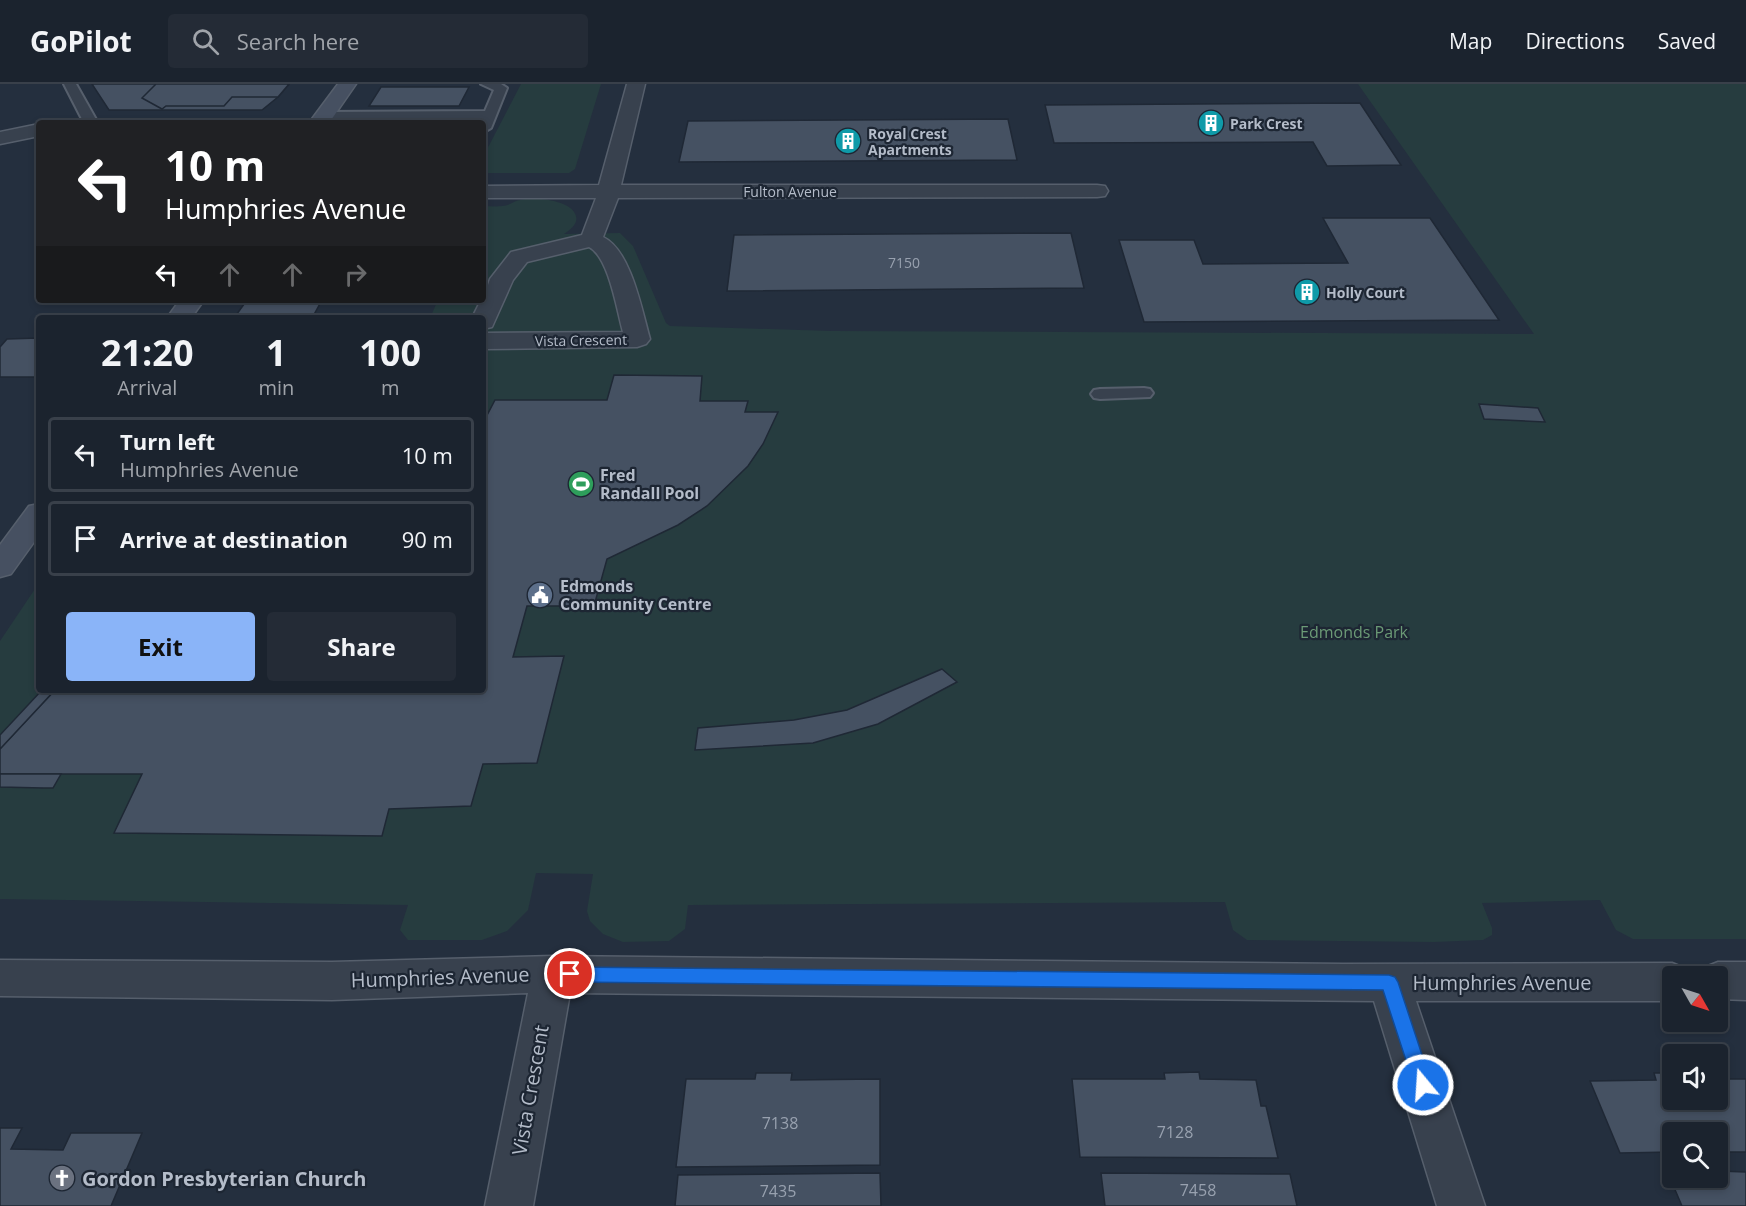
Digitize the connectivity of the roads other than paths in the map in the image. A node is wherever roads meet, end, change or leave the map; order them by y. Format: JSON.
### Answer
{"nodes":[{"id":1,"x":70,"y":84,"type":"edge"},
{"id":2,"x":348,"y":84,"type":"edge"},
{"id":3,"x":487,"y":84,"type":"edge"},
{"id":4,"x":636,"y":84,"type":"edge"},
{"id":5,"x":490,"y":115,"type":"junction"},
{"id":6,"x":89,"y":120,"type":"edge"},
{"id":7,"x":322,"y":120,"type":"edge"},
{"id":8,"x":486,"y":124,"type":"edge"},
{"id":9,"x":36,"y":131,"type":"edge"},
{"id":10,"x":0,"y":138,"type":"edge"},
{"id":11,"x":1097,"y":191,"type":"dead end"},
{"id":12,"x":486,"y":192,"type":"edge"},
{"id":13,"x":609,"y":192,"type":"junction"},
{"id":14,"x":591,"y":240,"type":"junction"},
{"id":15,"x":486,"y":315,"type":"edge"},
{"id":16,"x":486,"y":341,"type":"edge"},
{"id":17,"x":1144,"y":393,"type":"dead end"},
{"id":18,"x":1100,"y":394,"type":"dead end"},
{"id":19,"x":36,"y":517,"type":"edge"},
{"id":20,"x":0,"y":567,"type":"edge"},
{"id":21,"x":553,"y":974,"type":"junction"},
{"id":22,"x":0,"y":978,"type":"edge"},
{"id":23,"x":1662,"y":981,"type":"edge"},
{"id":24,"x":1728,"y":981,"type":"edge"},
{"id":25,"x":1746,"y":981,"type":"edge"},
{"id":26,"x":1389,"y":982,"type":"junction"},
{"id":27,"x":509,"y":1206,"type":"edge"},
{"id":28,"x":1461,"y":1206,"type":"edge"}],
"edges":[{"from":1,"to":6,"type":"lane"},
{"from":2,"to":7,"type":"street"},
{"from":3,"to":5,"type":"lane"},
{"from":4,"to":13,"type":"street"},
{"from":5,"to":7,"type":"lane"},
{"from":5,"to":8,"type":"lane"},
{"from":9,"to":10,"type":"street"},
{"from":11,"to":13,"type":"street","name":"Fulton Avenue"},
{"from":12,"to":13,"type":"street","name":"Fulton Avenue"},
{"from":13,"to":14,"type":"street"},
{"from":14,"to":15,"type":"street"},
{"from":14,"to":16,"type":"street","name":"Vista Crescent"},
{"from":17,"to":18,"type":"lane"},
{"from":19,"to":20,"type":"street"},
{"from":21,"to":22,"type":"street","name":"Humphries Avenue"},
{"from":21,"to":26,"type":"street","name":"Humphries Avenue"},
{"from":21,"to":27,"type":"street","name":"Vista Crescent"},
{"from":23,"to":26,"type":"street","name":"Humphries Avenue"},
{"from":24,"to":25,"type":"street"},
{"from":26,"to":28,"type":"street"}]}
